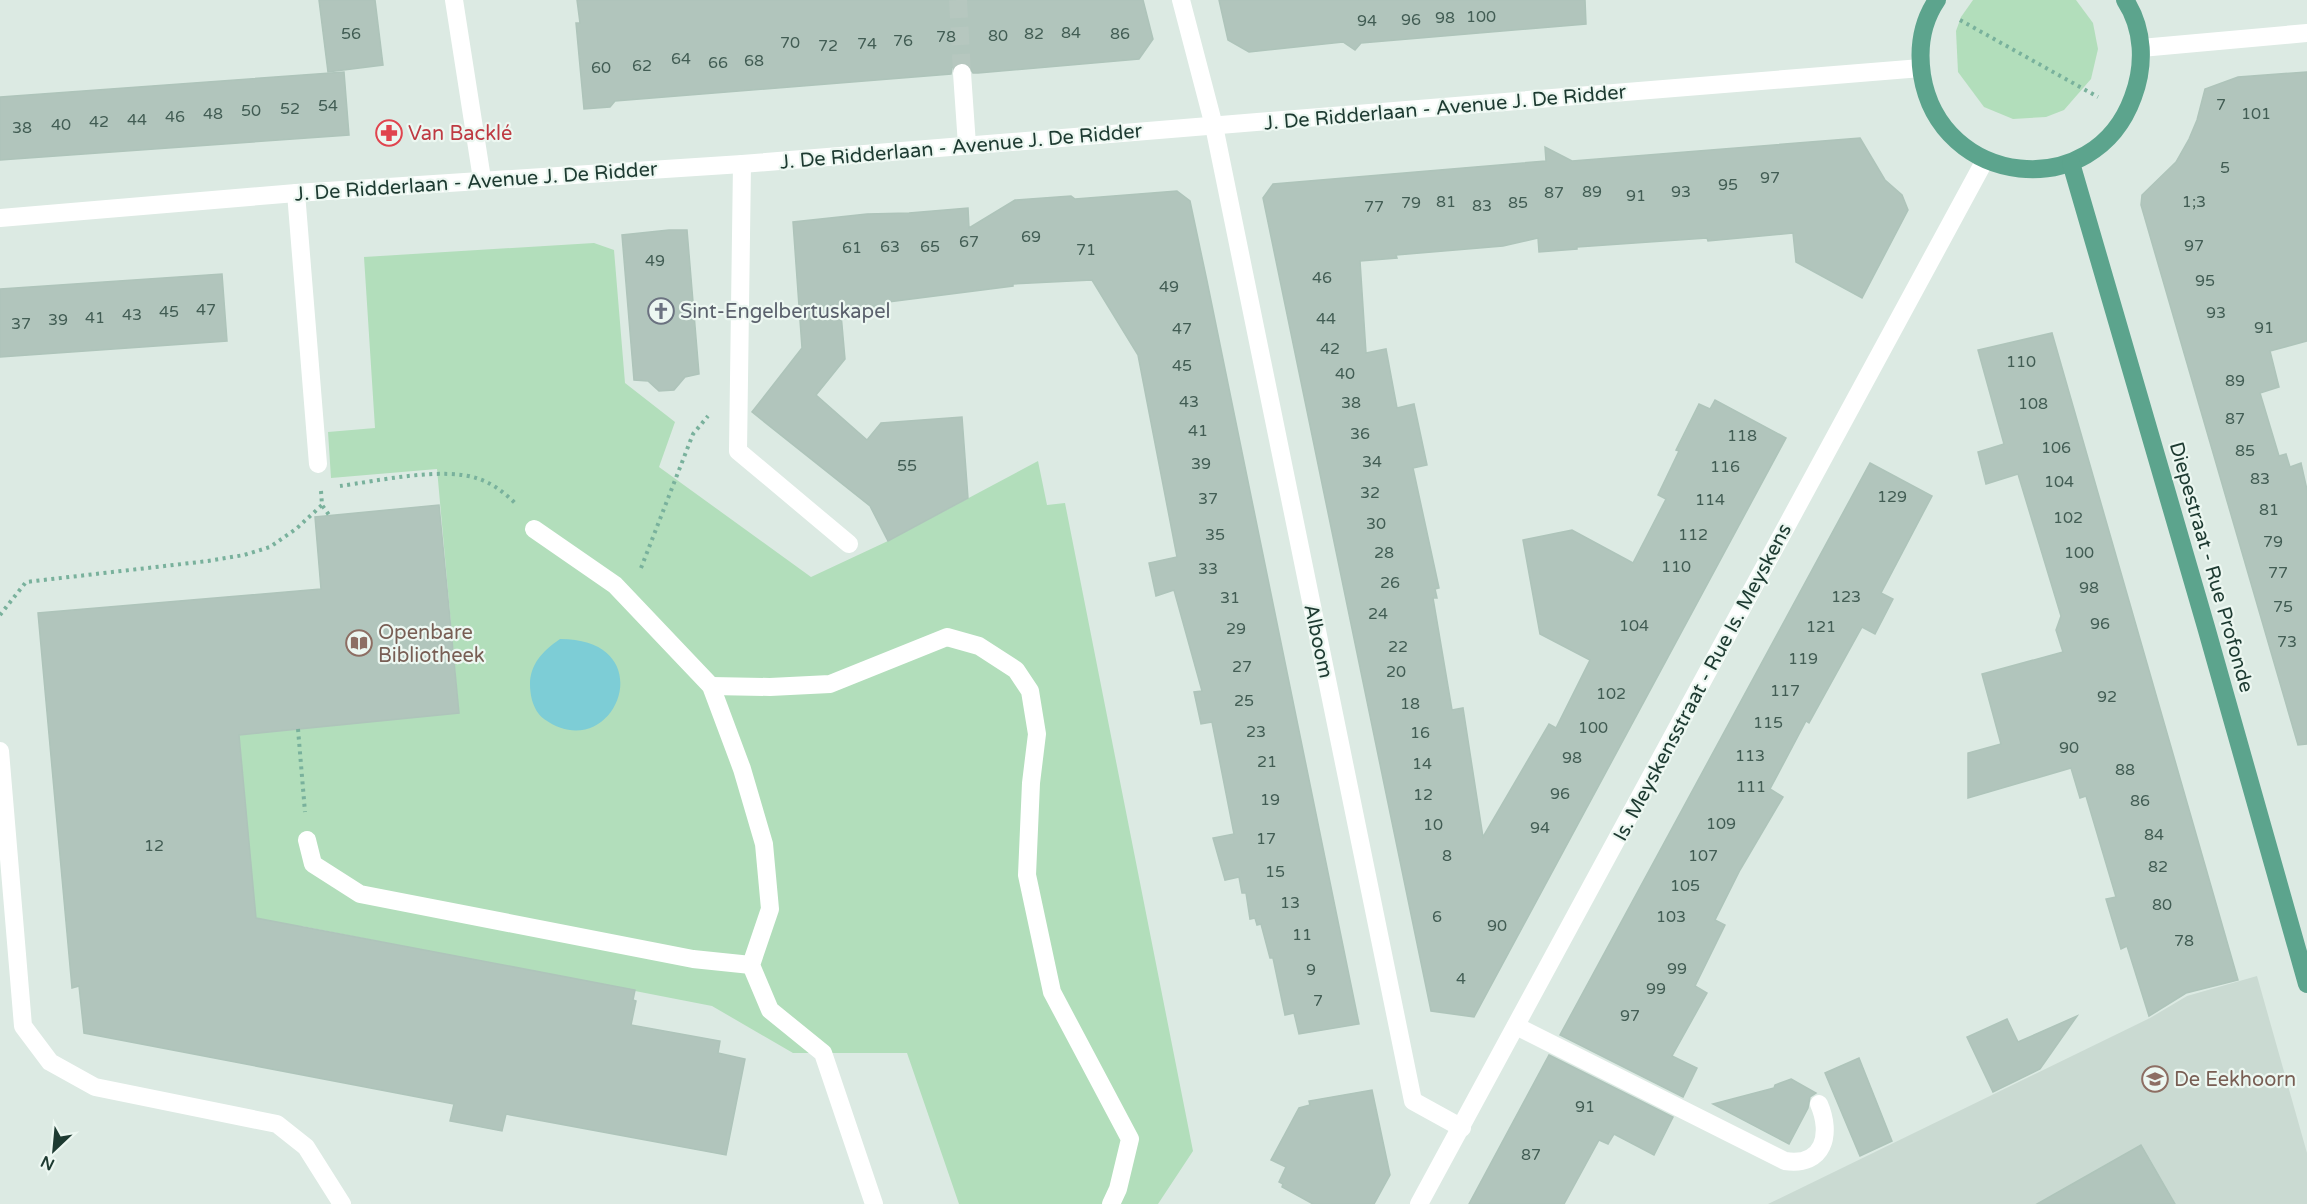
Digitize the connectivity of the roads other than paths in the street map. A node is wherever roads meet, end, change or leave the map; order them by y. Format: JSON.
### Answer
{"nodes":[{"id":1,"x":454,"y":0,"type":"edge"},
{"id":2,"x":1181,"y":0,"type":"edge"},
{"id":3,"x":2125,"y":0,"type":"edge"},
{"id":4,"x":1935,"y":3,"type":"edge"},
{"id":5,"x":2307,"y":33,"type":"edge"},
{"id":6,"x":2141,"y":48,"type":"junction"},
{"id":7,"x":1921,"y":68,"type":"junction"},
{"id":8,"x":962,"y":73,"type":"tunnel mouth"},
{"id":9,"x":1214,"y":126,"type":"junction"},
{"id":10,"x":967,"y":146,"type":"junction"},
{"id":11,"x":1985,"y":160,"type":"junction"},
{"id":12,"x":2071,"y":163,"type":"junction"},
{"id":13,"x":742,"y":164,"type":"junction"},
{"id":14,"x":482,"y":179,"type":"junction"},
{"id":15,"x":296,"y":193,"type":"junction"},
{"id":16,"x":0,"y":218,"type":"edge"},
{"id":17,"x":318,"y":464,"type":"dead end"},
{"id":18,"x":534,"y":529,"type":"road end"},
{"id":19,"x":849,"y":544,"type":"dead end"},
{"id":20,"x":711,"y":686,"type":"junction"},
{"id":21,"x":0,"y":751,"type":"edge"},
{"id":22,"x":307,"y":840,"type":"road end"},
{"id":23,"x":751,"y":965,"type":"junction"},
{"id":24,"x":2307,"y":984,"type":"edge"},
{"id":25,"x":1516,"y":1026,"type":"junction"},
{"id":26,"x":1819,"y":1104,"type":"dead end"},
{"id":27,"x":1462,"y":1128,"type":"junction"},
{"id":28,"x":342,"y":1204,"type":"edge"},
{"id":29,"x":874,"y":1204,"type":"edge"},
{"id":30,"x":1111,"y":1204,"type":"edge"},
{"id":31,"x":1419,"y":1204,"type":"edge"}],
"edges":[{"from":1,"to":14,"type":"street"},
{"from":2,"to":9,"type":"street","name":"Alboom"},
{"from":3,"to":6,"type":"main road"},
{"from":4,"to":7,"type":"main road"},
{"from":5,"to":6,"type":"street"},
{"from":6,"to":12,"type":"main road"},
{"from":7,"to":9,"type":"street","name":"J. De Ridderlaan - Avenue J. De Ridder"},
{"from":7,"to":11,"type":"main road"},
{"from":8,"to":10,"type":"street"},
{"from":9,"to":10,"type":"street","name":"J. De Ridderlaan - Avenue J. De Ridder"},
{"from":9,"to":27,"type":"street","name":"Alboom"},
{"from":10,"to":13,"type":"street","name":"J. De Ridderlaan - Avenue J. De Ridder"},
{"from":11,"to":12,"type":"main road"},
{"from":11,"to":25,"type":"street","name":"Is. Meyskensstraat - Rue Is. Meyskens"},
{"from":12,"to":24,"type":"main road","name":"Diepestraat - Rue Profonde"},
{"from":13,"to":14,"type":"street","name":"J. De Ridderlaan - Avenue J. De Ridder"},
{"from":13,"to":19,"type":"street"},
{"from":14,"to":15,"type":"street","name":"J. De Ridderlaan - Avenue J. De Ridder"},
{"from":15,"to":16,"type":"street","name":"J. De Ridderlaan - Avenue J. De Ridder"},
{"from":15,"to":17,"type":"street"},
{"from":18,"to":20,"type":"street"},
{"from":20,"to":23,"type":"street"},
{"from":20,"to":30,"type":"street"},
{"from":21,"to":28,"type":"street"},
{"from":22,"to":23,"type":"street"},
{"from":23,"to":29,"type":"street"},
{"from":25,"to":26,"type":"street"},
{"from":25,"to":27,"type":"street","name":"Is. Meyskensstraat - Rue Is. Meyskens"},
{"from":27,"to":31,"type":"street","name":"Is. Meyskensstraat - Rue Is. Meyskens"}]}
